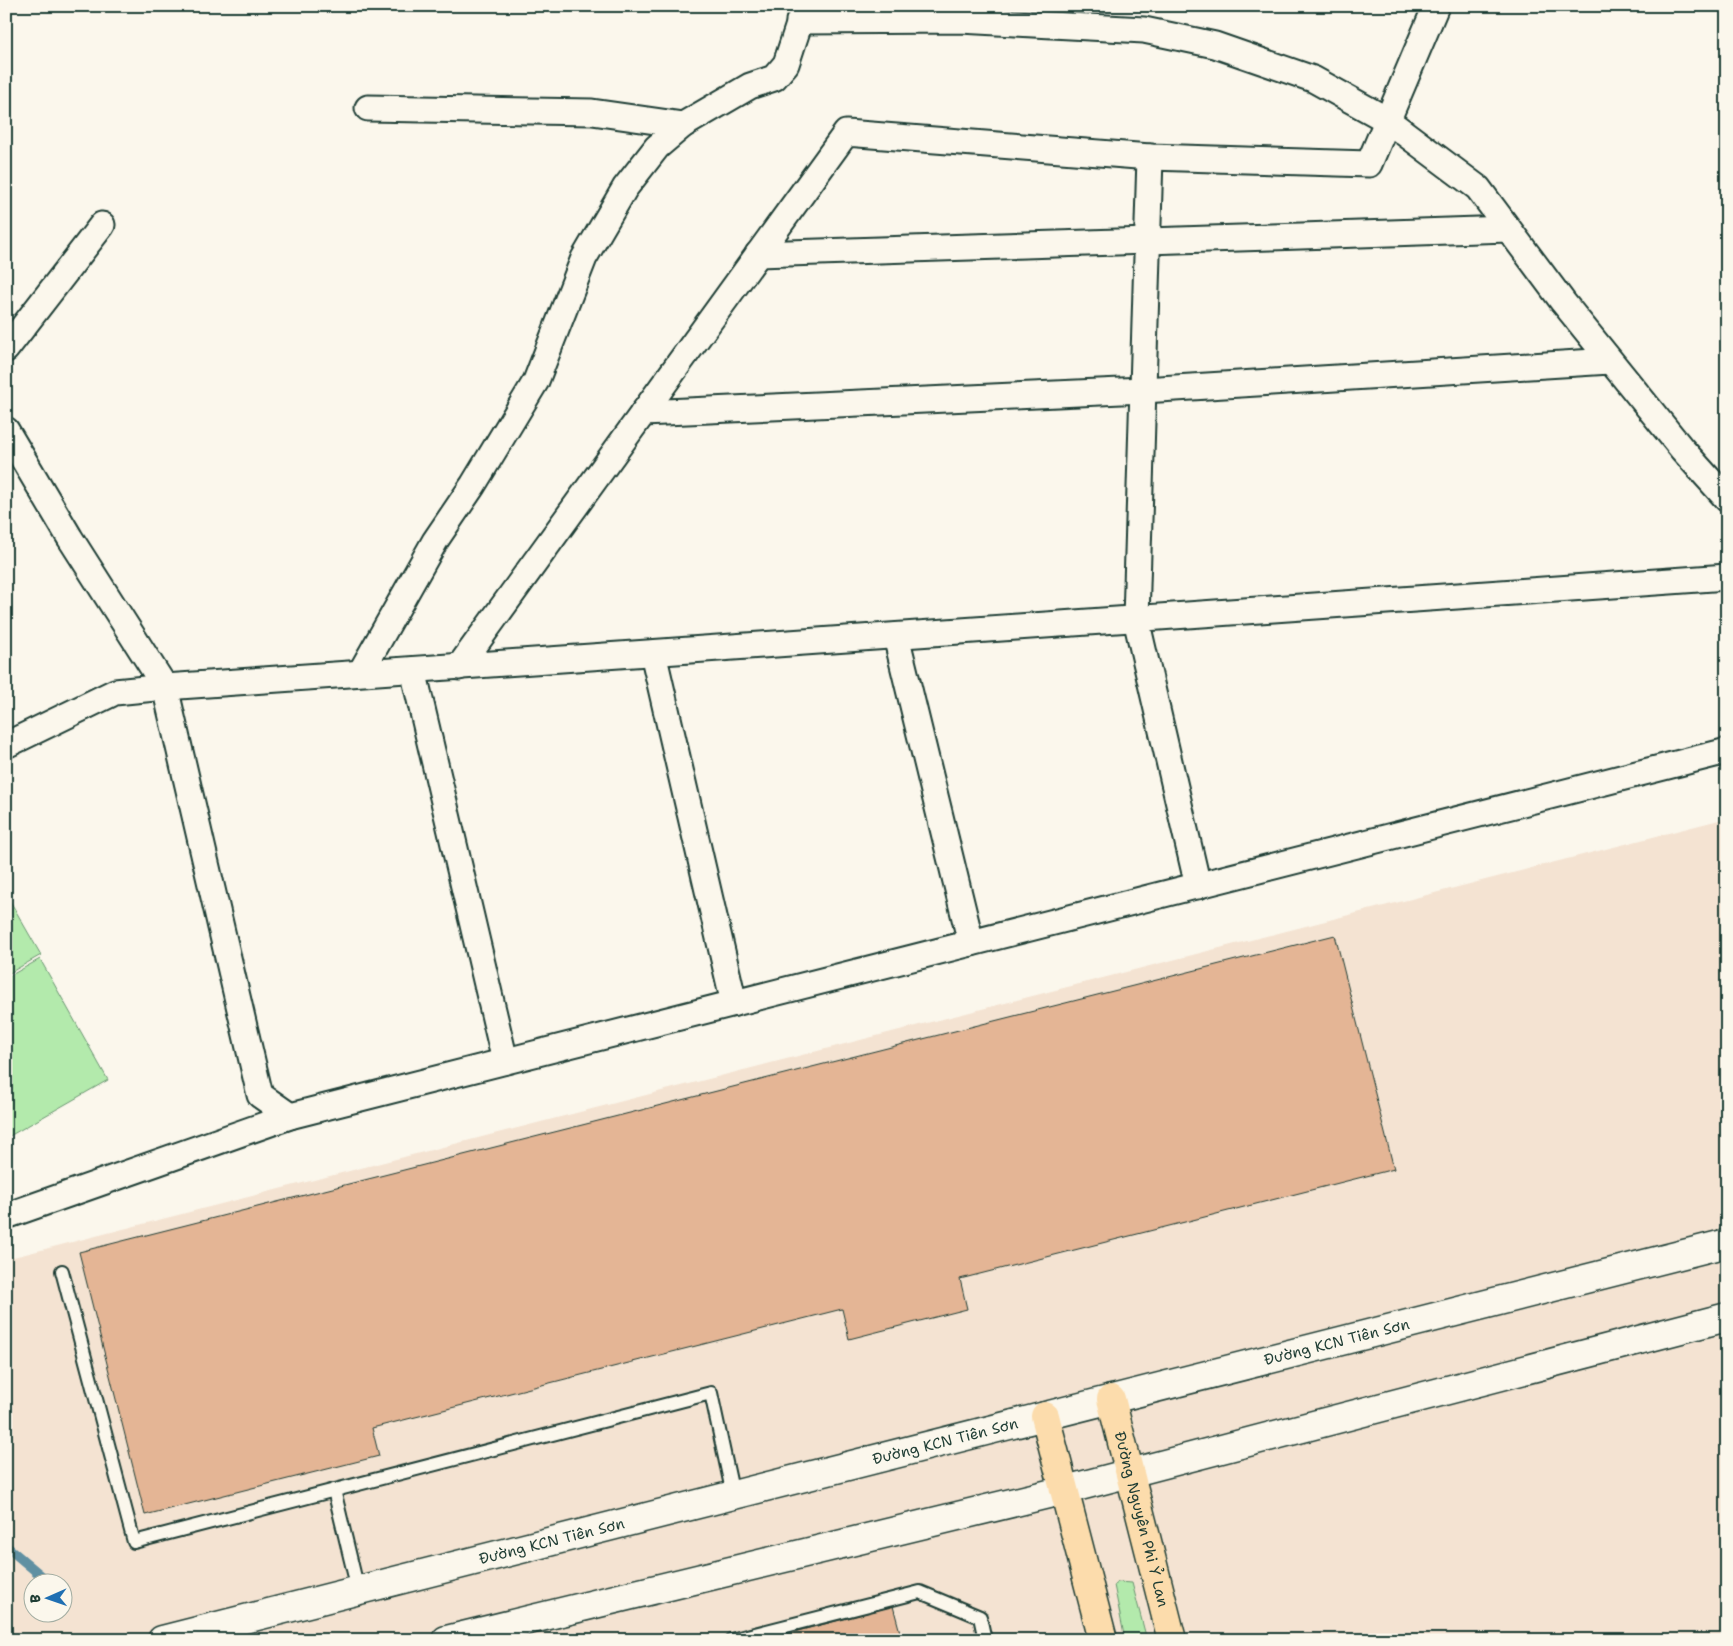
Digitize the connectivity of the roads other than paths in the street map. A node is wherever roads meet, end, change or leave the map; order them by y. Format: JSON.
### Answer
{"nodes":[{"id":1,"x":1436,"y":6,"type":"edge"},
{"id":2,"x":802,"y":14,"type":"edge"},
{"id":3,"x":368,"y":108,"type":"dead end"},
{"id":4,"x":1387,"y":120,"type":"junction"},
{"id":5,"x":683,"y":125,"type":"junction"},
{"id":6,"x":1150,"y":158,"type":"junction"},
{"id":7,"x":102,"y":225,"type":"dead end"},
{"id":8,"x":1508,"y":229,"type":"junction"},
{"id":9,"x":1147,"y":241,"type":"junction"},
{"id":10,"x":758,"y":254,"type":"junction"},
{"id":11,"x":6,"y":349,"type":"edge"},
{"id":12,"x":1610,"y":360,"type":"junction"},
{"id":13,"x":1143,"y":390,"type":"junction"},
{"id":14,"x":643,"y":413,"type":"junction"},
{"id":15,"x":6,"y":430,"type":"edge"},
{"id":16,"x":1727,"y":499,"type":"edge"},
{"id":17,"x":1727,"y":577,"type":"edge"},
{"id":18,"x":1136,"y":618,"type":"junction"},
{"id":19,"x":896,"y":636,"type":"junction"},
{"id":20,"x":653,"y":653,"type":"junction"},
{"id":21,"x":459,"y":666,"type":"junction"},
{"id":22,"x":413,"y":670,"type":"junction"},
{"id":23,"x":361,"y":672,"type":"junction"},
{"id":24,"x":165,"y":688,"type":"junction"},
{"id":25,"x":6,"y":745,"type":"edge"},
{"id":26,"x":1727,"y":752,"type":"edge"},
{"id":27,"x":1198,"y":886,"type":"junction"},
{"id":28,"x":971,"y":943,"type":"junction"},
{"id":29,"x":734,"y":1003,"type":"junction"},
{"id":30,"x":506,"y":1061,"type":"junction"},
{"id":31,"x":290,"y":1116,"type":"junction"},
{"id":32,"x":6,"y":1216,"type":"edge"},
{"id":33,"x":1727,"y":1243,"type":"edge"},
{"id":34,"x":62,"y":1271,"type":"dead end"},
{"id":35,"x":1727,"y":1318,"type":"edge"},
{"id":36,"x":1111,"y":1398,"type":"junction"},
{"id":37,"x":1046,"y":1416,"type":"junction"},
{"id":38,"x":1130,"y":1472,"type":"junction"},
{"id":39,"x":334,"y":1490,"type":"junction"},
{"id":40,"x":1065,"y":1490,"type":"junction"},
{"id":41,"x":732,"y":1495,"type":"junction"},
{"id":42,"x":358,"y":1590,"type":"junction"},
{"id":43,"x":162,"y":1640,"type":"edge"},
{"id":44,"x":446,"y":1640,"type":"edge"},
{"id":45,"x":731,"y":1640,"type":"edge"},
{"id":46,"x":985,"y":1640,"type":"edge"},
{"id":47,"x":1103,"y":1640,"type":"edge"},
{"id":48,"x":1172,"y":1640,"type":"edge"}],
"edges":[{"from":1,"to":4,"type":"street"},
{"from":2,"to":4,"type":"street"},
{"from":2,"to":5,"type":"street"},
{"from":3,"to":5,"type":"street"},
{"from":4,"to":6,"type":"street"},
{"from":4,"to":8,"type":"street"},
{"from":5,"to":23,"type":"street"},
{"from":6,"to":9,"type":"street"},
{"from":6,"to":10,"type":"street"},
{"from":7,"to":11,"type":"street"},
{"from":8,"to":9,"type":"street"},
{"from":8,"to":12,"type":"street"},
{"from":9,"to":10,"type":"street"},
{"from":9,"to":13,"type":"street"},
{"from":10,"to":14,"type":"street"},
{"from":12,"to":13,"type":"street"},
{"from":12,"to":16,"type":"street"},
{"from":13,"to":14,"type":"street"},
{"from":13,"to":18,"type":"street"},
{"from":14,"to":21,"type":"street"},
{"from":15,"to":24,"type":"street"},
{"from":17,"to":18,"type":"street"},
{"from":18,"to":19,"type":"street"},
{"from":18,"to":27,"type":"street"},
{"from":19,"to":20,"type":"street"},
{"from":19,"to":28,"type":"street"},
{"from":20,"to":21,"type":"street"},
{"from":20,"to":29,"type":"street"},
{"from":21,"to":22,"type":"street"},
{"from":22,"to":23,"type":"street"},
{"from":22,"to":30,"type":"street"},
{"from":23,"to":24,"type":"street"},
{"from":24,"to":25,"type":"street"},
{"from":24,"to":31,"type":"street"},
{"from":26,"to":27,"type":"street"},
{"from":27,"to":28,"type":"street"},
{"from":28,"to":29,"type":"street"},
{"from":29,"to":30,"type":"street"},
{"from":30,"to":31,"type":"street"},
{"from":31,"to":32,"type":"street"},
{"from":33,"to":36,"type":"main road","name":"Đường KCN Tiên Sơn"},
{"from":34,"to":39,"type":"lane"},
{"from":35,"to":38,"type":"main road"},
{"from":36,"to":37,"type":"main road","name":"Đường KCN Tiên Sơn"},
{"from":36,"to":38,"type":"main road","name":"Đường Nguyên Phi Ỷ Lan"},
{"from":37,"to":40,"type":"main road"},
{"from":37,"to":41,"type":"main road","name":"Đường KCN Tiên Sơn"},
{"from":38,"to":40,"type":"main road"},
{"from":38,"to":48,"type":"main road","name":"Đường Nguyên Phi Ỷ Lan"},
{"from":39,"to":41,"type":"lane"},
{"from":39,"to":42,"type":"lane"},
{"from":40,"to":44,"type":"main road"},
{"from":40,"to":47,"type":"main road"},
{"from":41,"to":42,"type":"main road","name":"Đường KCN Tiên Sơn"},
{"from":42,"to":43,"type":"main road","name":"Đường KCN Tiên Sơn"},
{"from":45,"to":46,"type":"lane"}]}
